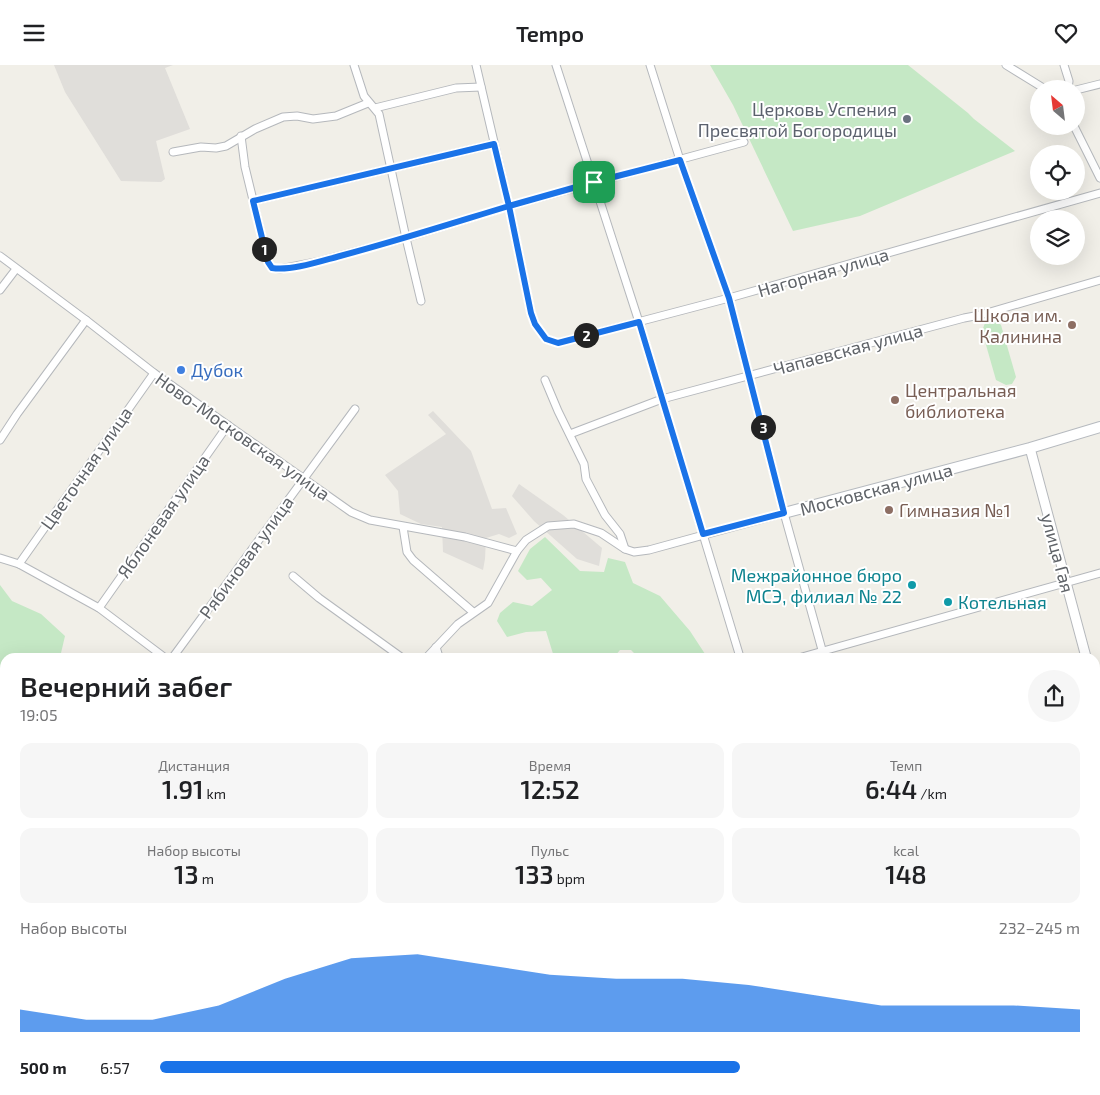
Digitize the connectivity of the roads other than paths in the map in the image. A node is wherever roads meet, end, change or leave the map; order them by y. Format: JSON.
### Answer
{"nodes":[{"id":1,"x":354,"y":65,"type":"edge"},
{"id":2,"x":476,"y":65,"type":"edge"},
{"id":3,"x":556,"y":65,"type":"edge"},
{"id":4,"x":650,"y":65,"type":"edge"},
{"id":5,"x":1006,"y":65,"type":"edge"},
{"id":6,"x":1064,"y":65,"type":"edge"},
{"id":7,"x":1030,"y":80,"type":"edge"},
{"id":8,"x":1069,"y":80,"type":"edge"},
{"id":9,"x":1100,"y":84,"type":"edge"},
{"id":10,"x":481,"y":87,"type":"junction"},
{"id":11,"x":1085,"y":88,"type":"edge"},
{"id":12,"x":368,"y":103,"type":"junction"},
{"id":13,"x":375,"y":108,"type":"junction"},
{"id":14,"x":1078,"y":135,"type":"edge"},
{"id":15,"x":241,"y":136,"type":"junction"},
{"id":16,"x":744,"y":142,"type":"dead end"},
{"id":17,"x":494,"y":144,"type":"junction"},
{"id":18,"x":173,"y":152,"type":"dead end"},
{"id":19,"x":680,"y":160,"type":"junction"},
{"id":20,"x":390,"y":168,"type":"junction"},
{"id":21,"x":1100,"y":178,"type":"edge"},
{"id":22,"x":594,"y":182,"type":"junction"},
{"id":23,"x":1100,"y":193,"type":"edge"},
{"id":24,"x":253,"y":201,"type":"junction"},
{"id":25,"x":509,"y":206,"type":"junction"},
{"id":26,"x":406,"y":238,"type":"junction"},
{"id":27,"x":0,"y":256,"type":"edge"},
{"id":28,"x":16,"y":269,"type":"junction"},
{"id":29,"x":1100,"y":280,"type":"edge"},
{"id":30,"x":0,"y":290,"type":"edge"},
{"id":31,"x":729,"y":298,"type":"junction"},
{"id":32,"x":421,"y":301,"type":"dead end"},
{"id":33,"x":86,"y":320,"type":"junction"},
{"id":34,"x":639,"y":322,"type":"junction"},
{"id":35,"x":154,"y":373,"type":"junction"},
{"id":36,"x":750,"y":375,"type":"junction"},
{"id":37,"x":545,"y":380,"type":"dead end"},
{"id":38,"x":662,"y":399,"type":"junction"},
{"id":39,"x":355,"y":409,"type":"dead end"},
{"id":40,"x":228,"y":425,"type":"junction"},
{"id":41,"x":1100,"y":427,"type":"edge"},
{"id":42,"x":570,"y":434,"type":"junction"},
{"id":43,"x":0,"y":440,"type":"edge"},
{"id":44,"x":1030,"y":448,"type":"junction"},
{"id":45,"x":303,"y":479,"type":"junction"},
{"id":46,"x":784,"y":513,"type":"junction"},
{"id":47,"x":403,"y":527,"type":"junction"},
{"id":48,"x":703,"y":534,"type":"junction"},
{"id":49,"x":625,"y":549,"type":"junction"},
{"id":50,"x":517,"y":551,"type":"junction"},
{"id":51,"x":0,"y":558,"type":"edge"},
{"id":52,"x":19,"y":564,"type":"junction"},
{"id":53,"x":1100,"y":573,"type":"edge"},
{"id":54,"x":294,"y":576,"type":"dead end"},
{"id":55,"x":1066,"y":583,"type":"junction"},
{"id":56,"x":99,"y":608,"type":"junction"},
{"id":57,"x":473,"y":612,"type":"junction"},
{"id":58,"x":436,"y":647,"type":"junction"},
{"id":59,"x":159,"y":653,"type":"edge"},
{"id":60,"x":176,"y":653,"type":"edge"},
{"id":61,"x":395,"y":653,"type":"edge"},
{"id":62,"x":430,"y":653,"type":"edge"},
{"id":63,"x":438,"y":653,"type":"edge"},
{"id":64,"x":739,"y":653,"type":"edge"},
{"id":65,"x":823,"y":653,"type":"edge"},
{"id":66,"x":826,"y":653,"type":"edge"},
{"id":67,"x":1085,"y":653,"type":"edge"}],
"edges":[{"from":1,"to":12,"type":"street"},
{"from":2,"to":10,"type":"street"},
{"from":3,"to":22,"type":"street"},
{"from":4,"to":19,"type":"street"},
{"from":5,"to":7,"type":"street"},
{"from":6,"to":8,"type":"street"},
{"from":9,"to":11,"type":"street"},
{"from":10,"to":13,"type":"street"},
{"from":10,"to":17,"type":"street"},
{"from":12,"to":13,"type":"street"},
{"from":12,"to":15,"type":"street"},
{"from":13,"to":20,"type":"street"},
{"from":14,"to":21,"type":"street"},
{"from":15,"to":18,"type":"street"},
{"from":15,"to":24,"type":"street"},
{"from":16,"to":19,"type":"street"},
{"from":17,"to":20,"type":"street"},
{"from":17,"to":25,"type":"street"},
{"from":19,"to":22,"type":"street"},
{"from":19,"to":31,"type":"street"},
{"from":20,"to":24,"type":"street"},
{"from":20,"to":26,"type":"street"},
{"from":22,"to":25,"type":"street"},
{"from":22,"to":34,"type":"street"},
{"from":23,"to":31,"type":"street","name":"Нагорная улица"},
{"from":24,"to":26,"type":"street"},
{"from":25,"to":26,"type":"street"},
{"from":25,"to":34,"type":"street","name":"Нагорная улица"},
{"from":26,"to":32,"type":"street"},
{"from":27,"to":28,"type":"street","name":"Ново-Московская улица"},
{"from":28,"to":30,"type":"street"},
{"from":28,"to":33,"type":"street","name":"Ново-Московская улица"},
{"from":29,"to":36,"type":"street","name":"Чапаевская улица"},
{"from":31,"to":34,"type":"street","name":"Нагорная улица"},
{"from":31,"to":36,"type":"street"},
{"from":33,"to":35,"type":"street","name":"Ново-Московская улица"},
{"from":33,"to":43,"type":"street"},
{"from":34,"to":38,"type":"street"},
{"from":35,"to":40,"type":"street","name":"Ново-Московская улица"},
{"from":35,"to":52,"type":"street","name":"Цветочная улица"},
{"from":36,"to":38,"type":"street","name":"Чапаевская улица"},
{"from":36,"to":46,"type":"street"},
{"from":37,"to":42,"type":"street"},
{"from":38,"to":42,"type":"street","name":"Чапаевская улица"},
{"from":38,"to":48,"type":"street"},
{"from":39,"to":45,"type":"street","name":"Рябиновая улица"},
{"from":40,"to":45,"type":"street","name":"Ново-Московская улица"},
{"from":40,"to":56,"type":"street","name":"Яблоневая улица"},
{"from":41,"to":44,"type":"main road","name":"Московская улица"},
{"from":42,"to":49,"type":"street"},
{"from":44,"to":46,"type":"main road","name":"Московская улица"},
{"from":44,"to":55,"type":"street","name":"улица Гая"},
{"from":45,"to":47,"type":"street","name":"Ново-Московская улица"},
{"from":45,"to":60,"type":"street","name":"Рябиновая улица"},
{"from":46,"to":48,"type":"street","name":"Московская улица"},
{"from":46,"to":65,"type":"street"},
{"from":47,"to":50,"type":"street","name":"Ново-Московская улица"},
{"from":47,"to":57,"type":"street"},
{"from":48,"to":49,"type":"street","name":"Московская улица"},
{"from":48,"to":64,"type":"street"},
{"from":49,"to":50,"type":"street"},
{"from":50,"to":57,"type":"street"},
{"from":51,"to":52,"type":"street"},
{"from":52,"to":56,"type":"street"},
{"from":53,"to":55,"type":"street"},
{"from":54,"to":61,"type":"street"},
{"from":55,"to":66,"type":"street"},
{"from":55,"to":67,"type":"street","name":"улица Гая"},
{"from":56,"to":59,"type":"street"},
{"from":57,"to":58,"type":"street"},
{"from":58,"to":62,"type":"street"},
{"from":58,"to":63,"type":"street"}]}
